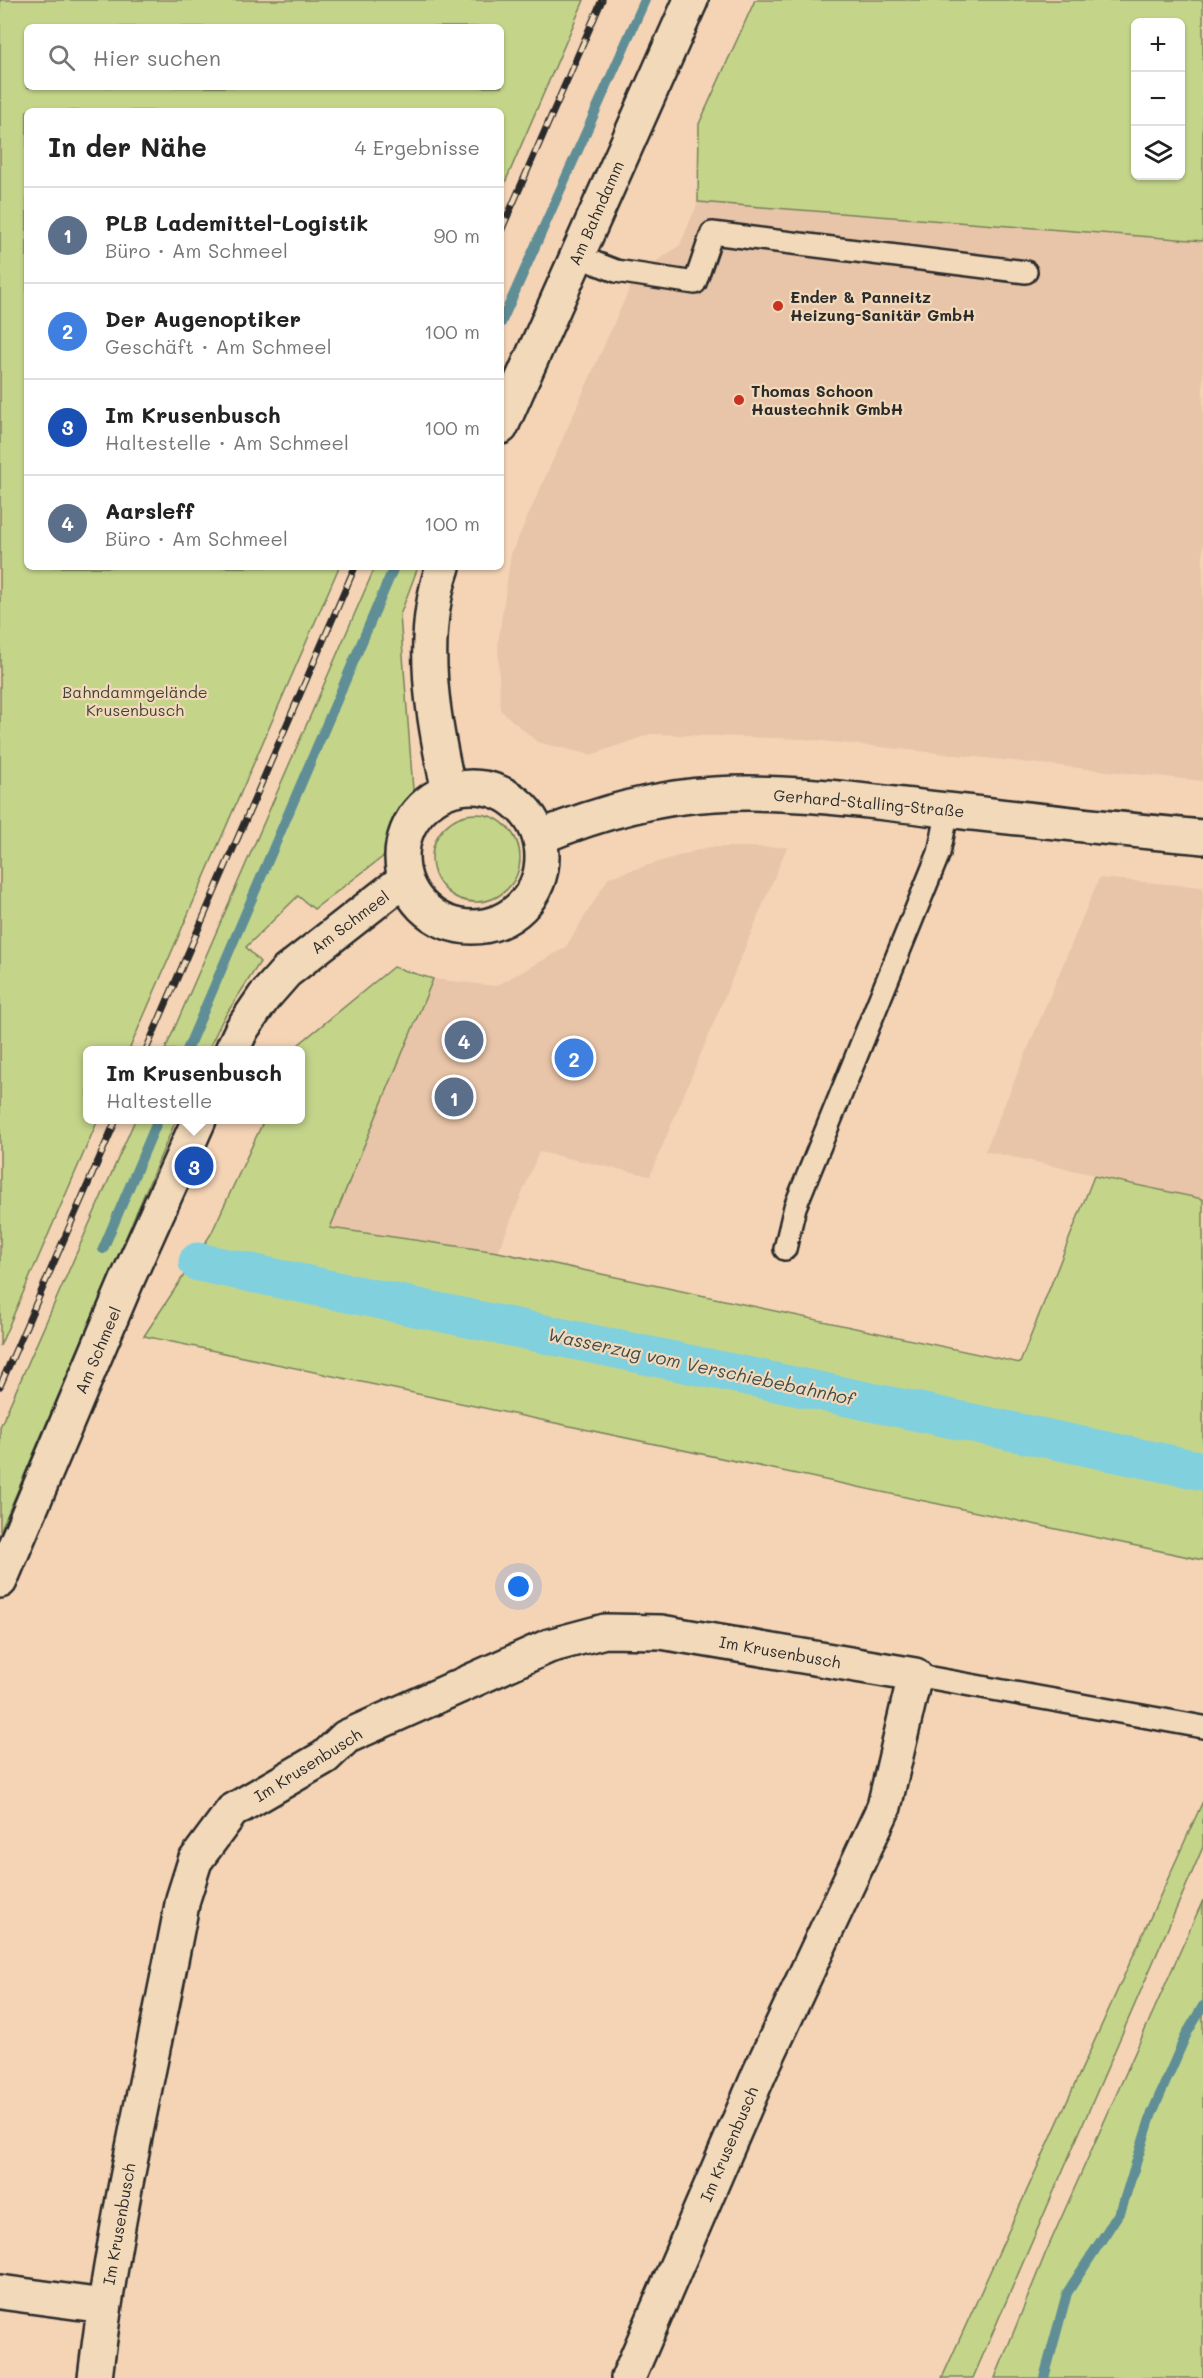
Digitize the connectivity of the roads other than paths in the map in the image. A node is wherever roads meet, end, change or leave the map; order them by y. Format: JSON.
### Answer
{"nodes":[{"id":1,"x":691,"y":0,"type":"edge"},
{"id":2,"x":577,"y":256,"type":"junction"},
{"id":3,"x":1026,"y":272,"type":"dead end"},
{"id":4,"x":504,"y":420,"type":"edge"},
{"id":5,"x":442,"y":570,"type":"edge"},
{"id":6,"x":449,"y":791,"type":"junction"},
{"id":7,"x":948,"y":810,"type":"junction"},
{"id":8,"x":540,"y":837,"type":"junction"},
{"id":9,"x":1203,"y":837,"type":"edge"},
{"id":10,"x":405,"y":879,"type":"junction"},
{"id":11,"x":234,"y":1046,"type":"edge"},
{"id":12,"x":198,"y":1124,"type":"edge"},
{"id":13,"x":785,"y":1250,"type":"dead end"},
{"id":14,"x":0,"y":1581,"type":"edge"},
{"id":15,"x":915,"y":1676,"type":"junction"},
{"id":16,"x":1203,"y":1726,"type":"edge"},
{"id":17,"x":0,"y":2292,"type":"edge"},
{"id":18,"x":104,"y":2306,"type":"junction"},
{"id":19,"x":95,"y":2378,"type":"edge"},
{"id":20,"x":628,"y":2378,"type":"edge"}],
"edges":[{"from":1,"to":2,"type":"street","name":"Am Bahndamm"},
{"from":2,"to":3,"type":"lane"},
{"from":2,"to":4,"type":"street","name":"Am Bahndamm"},
{"from":5,"to":6,"type":"street"},
{"from":6,"to":8,"type":"street","name":"Am Schmeel"},
{"from":6,"to":10,"type":"street","name":"Am Schmeel"},
{"from":7,"to":8,"type":"street","name":"Gerhard-Stalling-Straße"},
{"from":7,"to":9,"type":"street","name":"Gerhard-Stalling-Straße"},
{"from":7,"to":13,"type":"lane"},
{"from":8,"to":10,"type":"street","name":"Am Schmeel"},
{"from":10,"to":11,"type":"street","name":"Am Schmeel"},
{"from":12,"to":14,"type":"street","name":"Am Schmeel"},
{"from":15,"to":16,"type":"lane","name":"Im Krusenbusch"},
{"from":15,"to":18,"type":"street","name":"Im Krusenbusch"},
{"from":15,"to":20,"type":"street","name":"Im Krusenbusch"},
{"from":17,"to":18,"type":"street","name":"Im Krusenbusch"},
{"from":18,"to":19,"type":"street","name":"Im Krusenbusch"}]}
